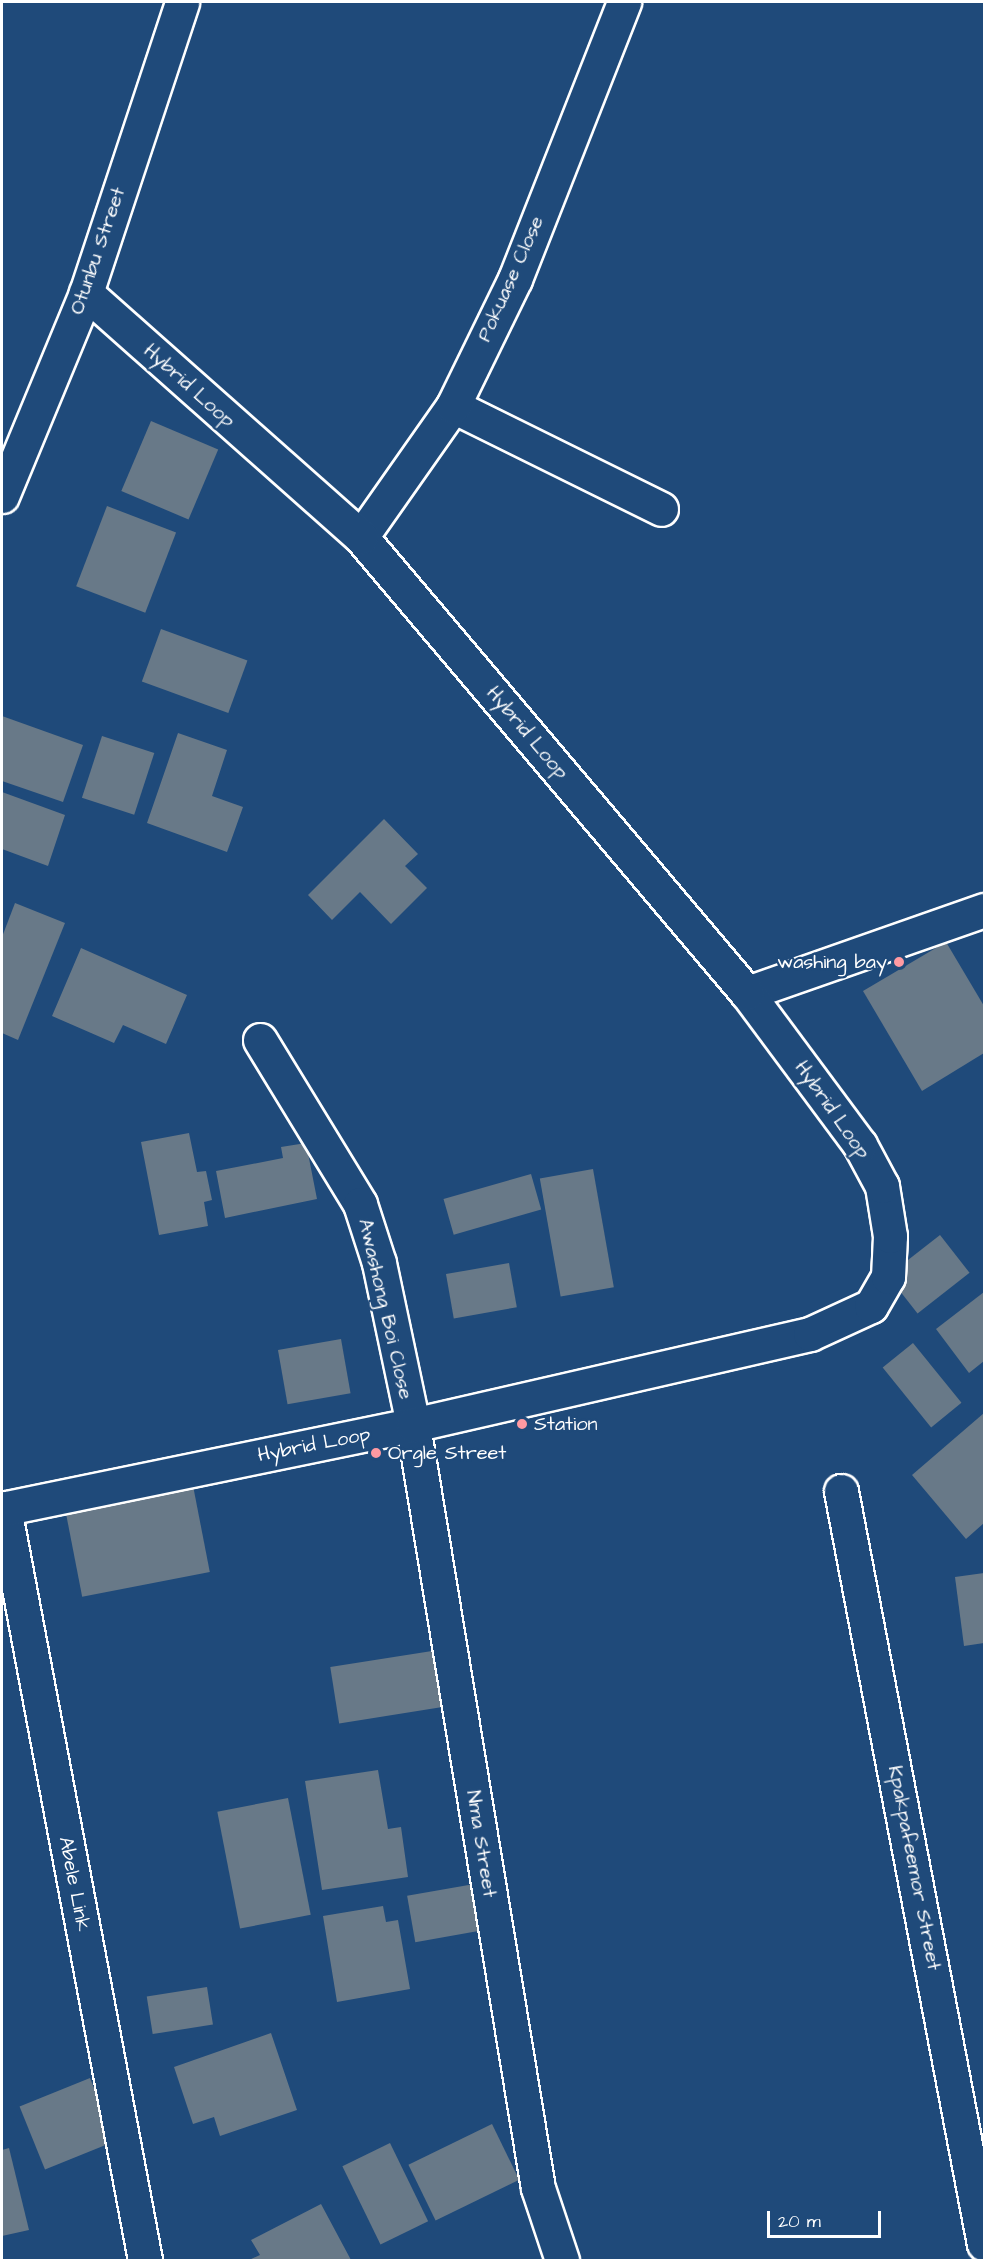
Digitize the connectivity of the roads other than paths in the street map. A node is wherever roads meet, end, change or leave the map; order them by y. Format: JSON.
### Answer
{"nodes":[{"id":1,"x":182,"y":2,"type":"edge"},
{"id":2,"x":624,"y":2,"type":"edge"},
{"id":3,"x":86,"y":293,"type":"junction"},
{"id":4,"x":453,"y":406,"type":"junction"},
{"id":5,"x":2,"y":496,"type":"edge"},
{"id":6,"x":661,"y":509,"type":"dead end"},
{"id":7,"x":361,"y":537,"type":"junction"},
{"id":8,"x":984,"y":910,"type":"edge"},
{"id":9,"x":747,"y":993,"type":"junction"},
{"id":10,"x":260,"y":1040,"type":"dead end"},
{"id":11,"x":413,"y":1425,"type":"junction"},
{"id":12,"x":841,"y":1491,"type":"dead end"},
{"id":13,"x":2,"y":1509,"type":"edge"},
{"id":14,"x":984,"y":2244,"type":"edge"},
{"id":15,"x":145,"y":2260,"type":"edge"},
{"id":16,"x":562,"y":2260,"type":"edge"}],
"edges":[{"from":1,"to":3,"type":"street","name":"Otunbu Street"},
{"from":2,"to":4,"type":"street","name":"Pokuase Close"},
{"from":3,"to":5,"type":"street","name":"Otunbu Street"},
{"from":3,"to":7,"type":"street","name":"Hybrid Loop"},
{"from":4,"to":6,"type":"street"},
{"from":4,"to":7,"type":"street","name":"Pokuase Close"},
{"from":7,"to":9,"type":"street","name":"Hybrid Loop"},
{"from":8,"to":9,"type":"street"},
{"from":9,"to":11,"type":"street","name":"Hybrid Loop"},
{"from":10,"to":11,"type":"street","name":"Awashong Boi Close"},
{"from":11,"to":13,"type":"street","name":"Hybrid Loop"},
{"from":11,"to":16,"type":"street","name":"Nma Street"},
{"from":12,"to":14,"type":"street","name":"Kpakpafeemor Street"},
{"from":13,"to":15,"type":"street","name":"Abele Link"}]}
